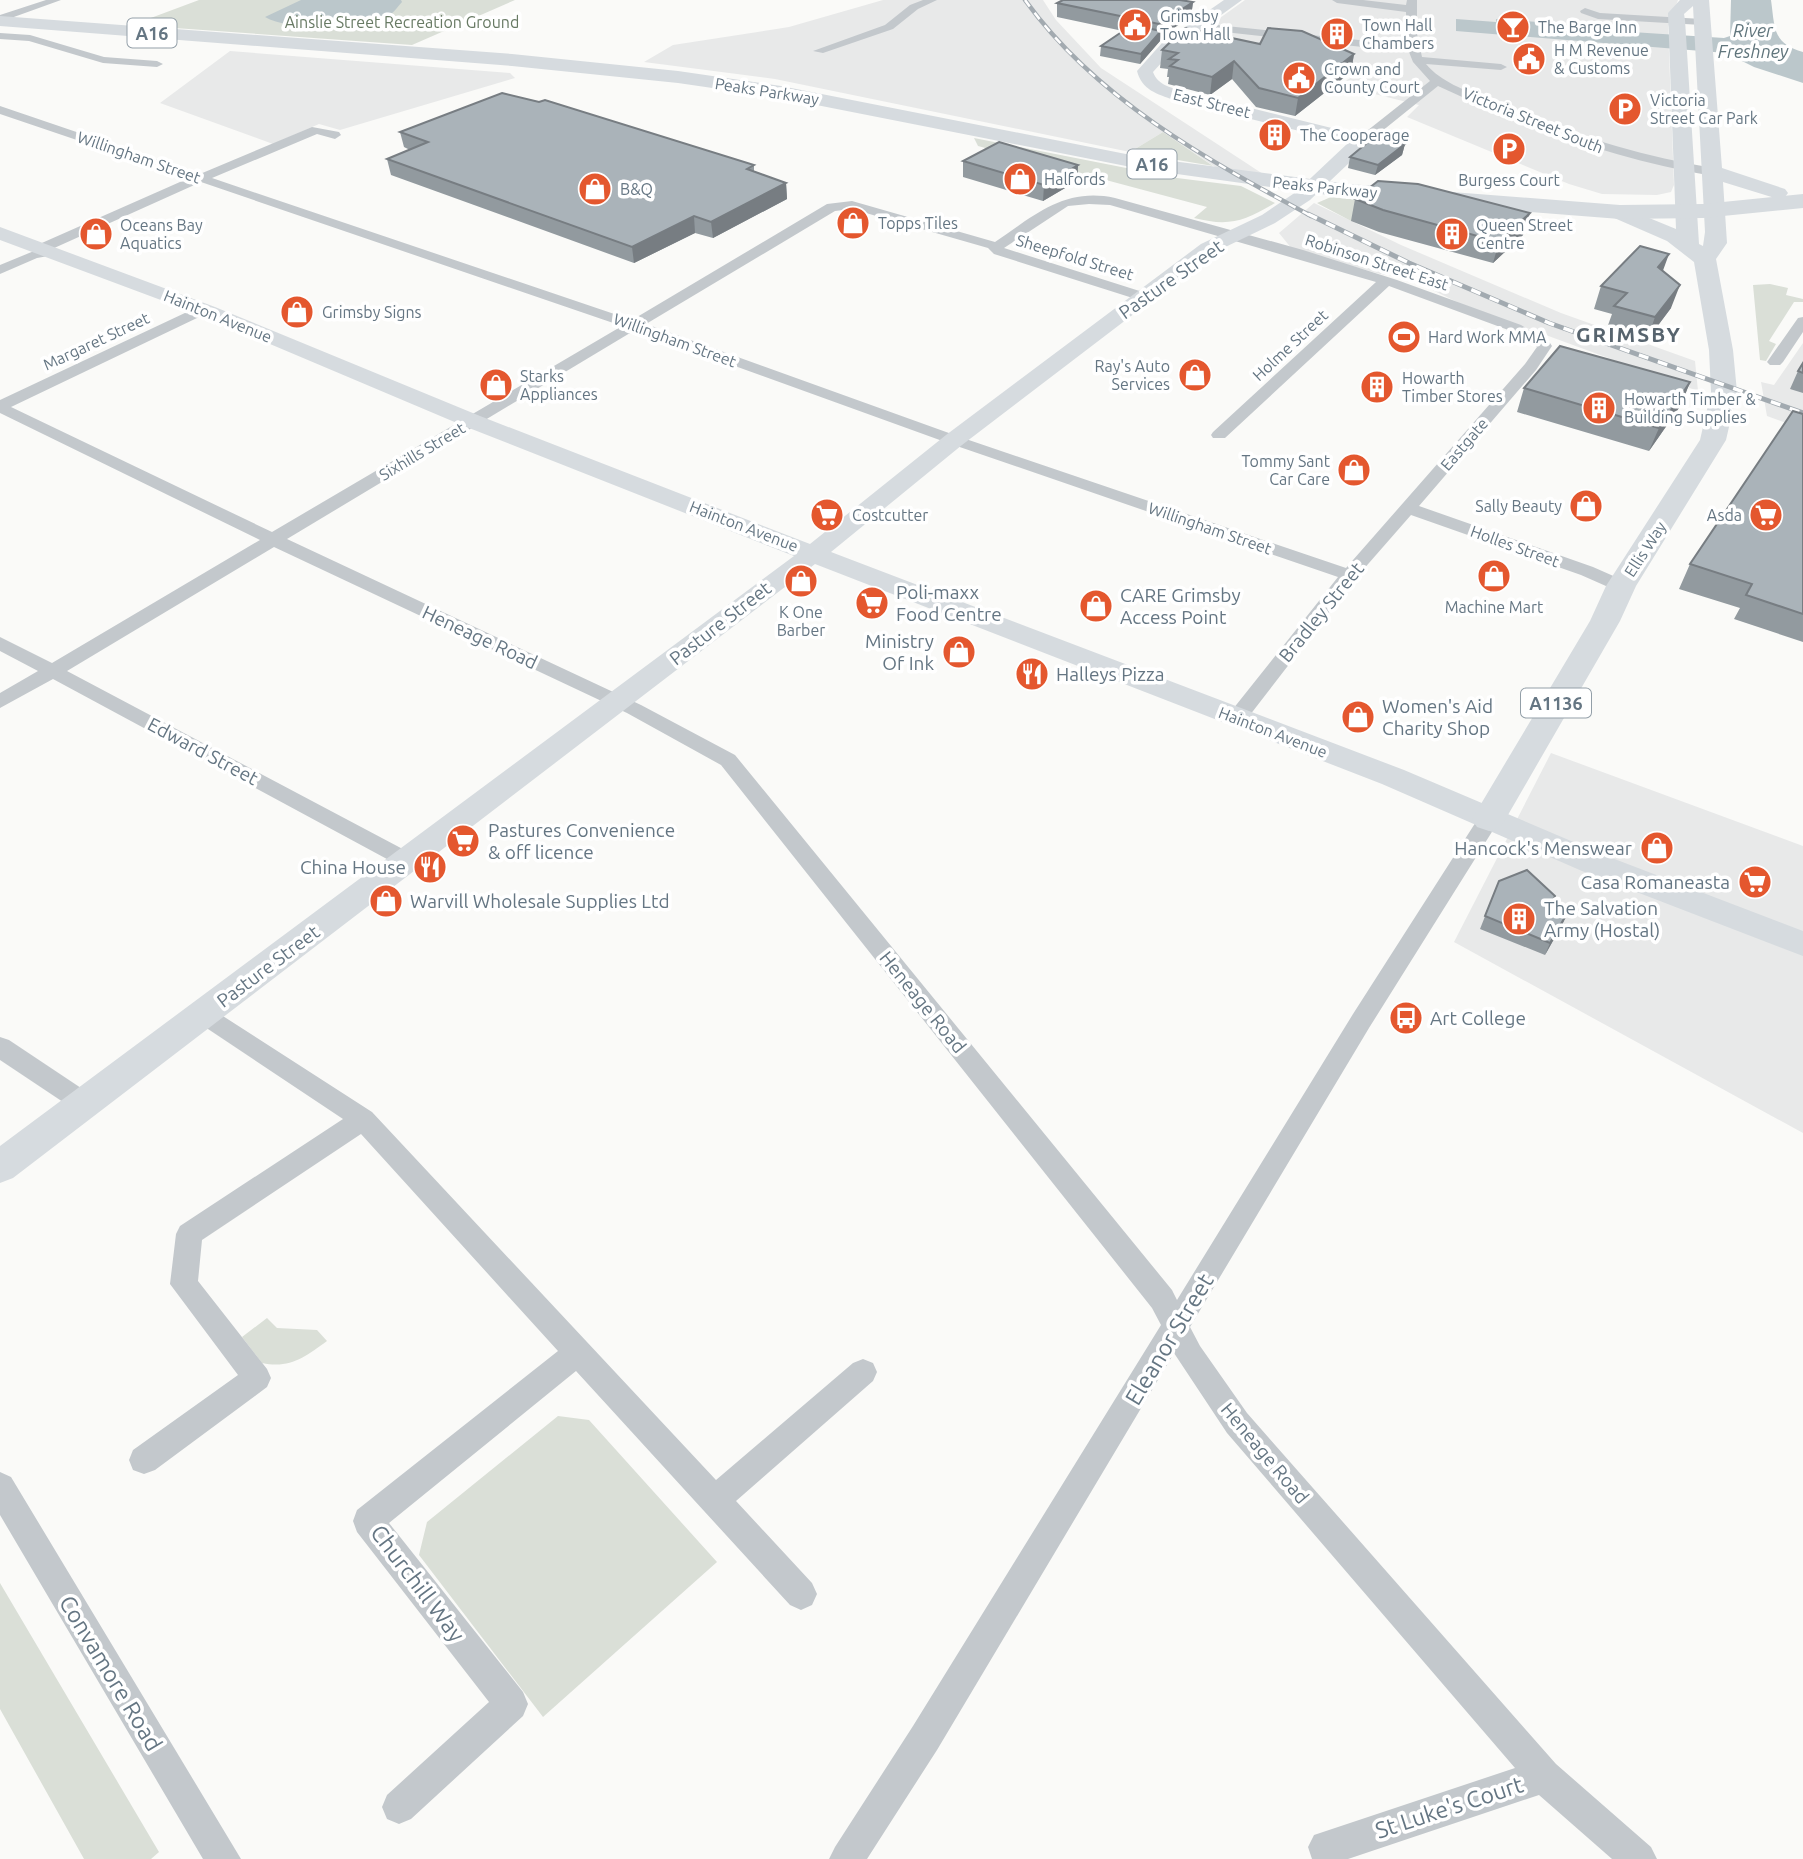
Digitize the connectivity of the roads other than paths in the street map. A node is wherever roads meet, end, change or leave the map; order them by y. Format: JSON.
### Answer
{"nodes":[{"id":1,"x":56,"y":0,"type":"edge"},
{"id":2,"x":932,"y":0,"type":"edge"},
{"id":3,"x":1234,"y":0,"type":"edge"},
{"id":4,"x":1338,"y":0,"type":"edge"},
{"id":5,"x":1690,"y":0,"type":"edge"},
{"id":6,"x":1412,"y":4,"type":"edge"},
{"id":7,"x":24,"y":17,"type":"junction"},
{"id":8,"x":1702,"y":18,"type":"edge"},
{"id":9,"x":0,"y":20,"type":"edge"},
{"id":10,"x":1676,"y":21,"type":"junction"},
{"id":11,"x":1197,"y":26,"type":"junction"},
{"id":12,"x":0,"y":36,"type":"edge"},
{"id":13,"x":819,"y":51,"type":"dead end"},
{"id":14,"x":1415,"y":55,"type":"junction"},
{"id":15,"x":157,"y":64,"type":"dead end"},
{"id":16,"x":1501,"y":67,"type":"dead end"},
{"id":17,"x":1437,"y":81,"type":"junction"},
{"id":18,"x":0,"y":110,"type":"edge"},
{"id":19,"x":335,"y":135,"type":"dead end"},
{"id":20,"x":1362,"y":141,"type":"junction"},
{"id":21,"x":1683,"y":168,"type":"junction"},
{"id":22,"x":201,"y":178,"type":"junction"},
{"id":23,"x":1714,"y":192,"type":"junction"},
{"id":24,"x":1803,"y":195,"type":"edge"},
{"id":25,"x":1803,"y":201,"type":"edge"},
{"id":26,"x":1527,"y":203,"type":"junction"},
{"id":27,"x":1685,"y":203,"type":"junction"},
{"id":28,"x":845,"y":204,"type":"joint"},
{"id":29,"x":1620,"y":212,"type":"junction"},
{"id":30,"x":0,"y":233,"type":"edge"},
{"id":31,"x":1233,"y":236,"type":"junction"},
{"id":32,"x":995,"y":248,"type":"junction"},
{"id":33,"x":44,"y":250,"type":"junction"},
{"id":34,"x":1696,"y":251,"type":"junction"},
{"id":35,"x":0,"y":270,"type":"edge"},
{"id":36,"x":1386,"y":281,"type":"junction"},
{"id":37,"x":1144,"y":297,"type":"junction"},
{"id":38,"x":208,"y":311,"type":"junction"},
{"id":39,"x":1803,"y":321,"type":"edge"},
{"id":40,"x":634,"y":325,"type":"junction"},
{"id":41,"x":1545,"y":346,"type":"joint"},
{"id":42,"x":1775,"y":362,"type":"dead end"},
{"id":43,"x":0,"y":406,"type":"edge"},
{"id":44,"x":472,"y":421,"type":"junction"},
{"id":45,"x":1219,"y":435,"type":"dead end"},
{"id":46,"x":954,"y":440,"type":"junction"},
{"id":47,"x":1408,"y":508,"type":"junction"},
{"id":48,"x":275,"y":540,"type":"junction"},
{"id":49,"x":812,"y":553,"type":"junction"},
{"id":50,"x":1349,"y":575,"type":"junction"},
{"id":51,"x":1621,"y":586,"type":"junction"},
{"id":52,"x":0,"y":643,"type":"edge"},
{"id":53,"x":53,"y":671,"type":"junction"},
{"id":54,"x":0,"y":702,"type":"edge"},
{"id":55,"x":618,"y":702,"type":"junction"},
{"id":56,"x":1236,"y":719,"type":"junction"},
{"id":57,"x":1489,"y":819,"type":"junction"},
{"id":58,"x":406,"y":860,"type":"junction"},
{"id":59,"x":1803,"y":944,"type":"edge"},
{"id":60,"x":205,"y":1014,"type":"junction"},
{"id":61,"x":0,"y":1047,"type":"edge"},
{"id":62,"x":84,"y":1104,"type":"junction"},
{"id":63,"x":363,"y":1119,"type":"junction"},
{"id":64,"x":0,"y":1167,"type":"edge"},
{"id":65,"x":1177,"y":1326,"type":"junction"},
{"id":66,"x":578,"y":1352,"type":"junction"},
{"id":67,"x":863,"y":1372,"type":"dead end"},
{"id":68,"x":144,"y":1460,"type":"dead end"},
{"id":69,"x":0,"y":1487,"type":"edge"},
{"id":70,"x":714,"y":1501,"type":"junction"},
{"id":71,"x":801,"y":1594,"type":"dead end"},
{"id":72,"x":1544,"y":1776,"type":"junction"},
{"id":73,"x":399,"y":1807,"type":"dead end"},
{"id":74,"x":223,"y":1859,"type":"edge"},
{"id":75,"x":847,"y":1859,"type":"edge"},
{"id":76,"x":1330,"y":1859,"type":"edge"},
{"id":77,"x":1639,"y":1859,"type":"edge"}],
"edges":[{"from":1,"to":7,"type":"street"},
{"from":2,"to":13,"type":"street"},
{"from":3,"to":11,"type":"street"},
{"from":4,"to":6,"type":"street"},
{"from":5,"to":10,"type":"main road"},
{"from":6,"to":14,"type":"street"},
{"from":7,"to":9,"type":"highway","name":"Peaks Parkway","number":"A16"},
{"from":7,"to":26,"type":"highway","name":"Peaks Parkway","number":"A16"},
{"from":8,"to":10,"type":"street"},
{"from":8,"to":23,"type":"main road","number":"A1136"},
{"from":10,"to":10,"type":"street"},
{"from":10,"to":21,"type":"main road","number":"A1136"},
{"from":11,"to":14,"type":"street"},
{"from":11,"to":20,"type":"street","name":"East Street"},
{"from":12,"to":15,"type":"street"},
{"from":14,"to":16,"type":"street"},
{"from":14,"to":17,"type":"street"},
{"from":17,"to":20,"type":"street","name":"Pasture Street"},
{"from":17,"to":21,"type":"street","name":"Victoria Street South"},
{"from":18,"to":22,"type":"street","name":"Willingham Street"},
{"from":19,"to":22,"type":"street"},
{"from":20,"to":31,"type":"street","name":"Pasture Street"},
{"from":21,"to":23,"type":"street","name":"Victoria Street South"},
{"from":21,"to":27,"type":"main road","name":"Ellis Way","number":"A1136"},
{"from":22,"to":33,"type":"street"},
{"from":22,"to":40,"type":"street","name":"Willingham Street"},
{"from":23,"to":24,"type":"highway","name":"Victoria Street South","number":"A16"},
{"from":23,"to":25,"type":"highway","name":"Victoria Street South","number":"A16"},
{"from":23,"to":27,"type":"highway","name":"Victoria Street South","number":"A16"},
{"from":23,"to":34,"type":"main road","name":"Ellis Way","number":"A1136"},
{"from":26,"to":27,"type":"highway","name":"Peaks Parkway","number":"A16"},
{"from":26,"to":29,"type":"highway","name":"Peaks Parkway","number":"A16"},
{"from":27,"to":29,"type":"highway","name":"Peaks Parkway","number":"A16"},
{"from":27,"to":34,"type":"main road","name":"Ellis Way","number":"A1136"},
{"from":28,"to":32,"type":"street","name":"Sheepfold Street"},
{"from":28,"to":40,"type":"street","name":"Sixhills Street"},
{"from":29,"to":34,"type":"main road"},
{"from":30,"to":33,"type":"street","name":"Hainton Avenue"},
{"from":31,"to":32,"type":"street","name":"Robinson Street East"},
{"from":31,"to":36,"type":"street","name":"Robinson Street East"},
{"from":31,"to":37,"type":"street","name":"Pasture Street"},
{"from":32,"to":37,"type":"street","name":"Sheepfold Street"},
{"from":33,"to":35,"type":"street"},
{"from":33,"to":38,"type":"street","name":"Hainton Avenue"},
{"from":34,"to":51,"type":"main road","name":"Ellis Way","number":"A1136"},
{"from":36,"to":41,"type":"street","name":"Robinson Street East"},
{"from":36,"to":45,"type":"street","name":"Holme Street"},
{"from":37,"to":46,"type":"street","name":"Pasture Street"},
{"from":38,"to":43,"type":"street","name":"Margaret Street"},
{"from":38,"to":44,"type":"street","name":"Hainton Avenue"},
{"from":39,"to":42,"type":"street"},
{"from":40,"to":44,"type":"street","name":"Sixhills Street"},
{"from":40,"to":46,"type":"street","name":"Willingham Street"},
{"from":41,"to":47,"type":"street","name":"Eastgate"},
{"from":43,"to":48,"type":"street","name":"Heneage Road"},
{"from":44,"to":48,"type":"street","name":"Sixhills Street"},
{"from":44,"to":49,"type":"street","name":"Hainton Avenue"},
{"from":46,"to":49,"type":"street","name":"Pasture Street"},
{"from":46,"to":50,"type":"street","name":"Willingham Street"},
{"from":47,"to":50,"type":"street","name":"Bradley Street"},
{"from":47,"to":51,"type":"street","name":"Holles Street"},
{"from":48,"to":53,"type":"street","name":"Sixhills Street"},
{"from":48,"to":55,"type":"street","name":"Heneage Road"},
{"from":49,"to":55,"type":"street","name":"Pasture Street"},
{"from":49,"to":56,"type":"street","name":"Hainton Avenue"},
{"from":50,"to":56,"type":"street","name":"Bradley Street"},
{"from":51,"to":57,"type":"main road","name":"Ellis Way","number":"A1136"},
{"from":52,"to":53,"type":"street","name":"Edward Street"},
{"from":53,"to":54,"type":"street","name":"Sixhills Street"},
{"from":53,"to":58,"type":"street","name":"Edward Street"},
{"from":55,"to":58,"type":"street","name":"Pasture Street"},
{"from":55,"to":65,"type":"street","name":"Heneage Road"},
{"from":56,"to":57,"type":"street","name":"Hainton Avenue"},
{"from":57,"to":59,"type":"street","name":"Hainton Avenue"},
{"from":57,"to":65,"type":"street","name":"Eleanor Street"},
{"from":58,"to":60,"type":"street","name":"Pasture Street"},
{"from":60,"to":62,"type":"street","name":"Pasture Street"},
{"from":60,"to":63,"type":"street"},
{"from":61,"to":62,"type":"street"},
{"from":62,"to":64,"type":"street","name":"Pasture Street"},
{"from":63,"to":66,"type":"street"},
{"from":63,"to":68,"type":"street"},
{"from":65,"to":72,"type":"street","name":"Heneage Road"},
{"from":65,"to":75,"type":"street","name":"Eleanor Street"},
{"from":66,"to":70,"type":"street"},
{"from":66,"to":73,"type":"street","name":"Churchill Way"},
{"from":67,"to":70,"type":"street"},
{"from":69,"to":74,"type":"street","name":"Convamore Road"},
{"from":70,"to":71,"type":"street"},
{"from":72,"to":76,"type":"street","name":"St Luke's Court"},
{"from":72,"to":77,"type":"street","name":"Heneage Road"}]}
